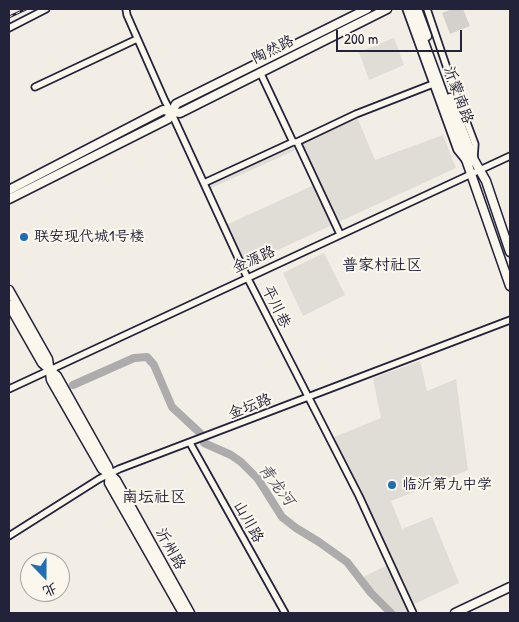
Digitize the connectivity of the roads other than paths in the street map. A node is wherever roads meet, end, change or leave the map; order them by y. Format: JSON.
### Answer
{"nodes":[{"id":1,"x":46,"y":9,"type":"edge"},
{"id":2,"x":126,"y":9,"type":"edge"},
{"id":3,"x":367,"y":9,"type":"edge"},
{"id":4,"x":387,"y":9,"type":"edge"},
{"id":5,"x":406,"y":9,"type":"edge"},
{"id":6,"x":412,"y":9,"type":"edge"},
{"id":7,"x":417,"y":9,"type":"edge"},
{"id":8,"x":426,"y":9,"type":"edge"},
{"id":9,"x":9,"y":28,"type":"edge"},
{"id":10,"x":137,"y":39,"type":"junction"},
{"id":11,"x":260,"y":72,"type":"junction"},
{"id":12,"x":433,"y":84,"type":"junction"},
{"id":13,"x":35,"y":88,"type":"dead end"},
{"id":14,"x":172,"y":112,"type":"junction"},
{"id":15,"x":295,"y":142,"type":"junction"},
{"id":16,"x":510,"y":156,"type":"edge"},
{"id":17,"x":471,"y":161,"type":"junction"},
{"id":18,"x":480,"y":170,"type":"junction"},
{"id":19,"x":471,"y":174,"type":"junction"},
{"id":20,"x":204,"y":183,"type":"junction"},
{"id":21,"x":9,"y":190,"type":"edge"},
{"id":22,"x":9,"y":199,"type":"edge"},
{"id":23,"x":340,"y":234,"type":"junction"},
{"id":24,"x":510,"y":252,"type":"edge"},
{"id":25,"x":247,"y":277,"type":"junction"},
{"id":26,"x":510,"y":286,"type":"edge"},
{"id":27,"x":9,"y":290,"type":"edge"},
{"id":28,"x":9,"y":305,"type":"edge"},
{"id":29,"x":510,"y":320,"type":"edge"},
{"id":30,"x":50,"y":369,"type":"junction"},
{"id":31,"x":9,"y":389,"type":"edge"},
{"id":32,"x":308,"y":398,"type":"junction"},
{"id":33,"x":190,"y":443,"type":"junction"},
{"id":34,"x":110,"y":474,"type":"junction"},
{"id":35,"x":9,"y":536,"type":"edge"},
{"id":36,"x":510,"y":587,"type":"edge"},
{"id":37,"x":183,"y":613,"type":"edge"},
{"id":38,"x":190,"y":613,"type":"edge"},
{"id":39,"x":285,"y":613,"type":"edge"},
{"id":40,"x":412,"y":613,"type":"edge"},
{"id":41,"x":455,"y":613,"type":"edge"}],
"edges":[{"from":1,"to":9,"type":"street"},
{"from":2,"to":10,"type":"street","name":"平川巷"},
{"from":3,"to":14,"type":"main road","name":"陶然路"},
{"from":4,"to":11,"type":"main road","name":"陶然路"},
{"from":5,"to":12,"type":"street"},
{"from":6,"to":17,"type":"main road","name":"沂蒙南路"},
{"from":7,"to":17,"type":"main road","name":"沂蒙南路"},
{"from":8,"to":17,"type":"street"},
{"from":10,"to":13,"type":"street"},
{"from":10,"to":14,"type":"street","name":"平川巷"},
{"from":11,"to":14,"type":"main road","name":"陶然路"},
{"from":11,"to":15,"type":"street"},
{"from":12,"to":15,"type":"street"},
{"from":12,"to":17,"type":"street"},
{"from":14,"to":20,"type":"street","name":"平川巷"},
{"from":14,"to":21,"type":"main road","name":"陶然路"},
{"from":14,"to":22,"type":"main road","name":"陶然路"},
{"from":15,"to":20,"type":"street"},
{"from":15,"to":23,"type":"street"},
{"from":16,"to":18,"type":"street","name":"金源路"},
{"from":17,"to":18,"type":"main road"},
{"from":17,"to":19,"type":"main road"},
{"from":18,"to":19,"type":"street","name":"金源路"},
{"from":18,"to":24,"type":"main road"},
{"from":19,"to":23,"type":"street","name":"金源路"},
{"from":19,"to":26,"type":"main road"},
{"from":20,"to":25,"type":"street","name":"平川巷"},
{"from":23,"to":25,"type":"street","name":"金源路"},
{"from":25,"to":30,"type":"street","name":"金源路"},
{"from":25,"to":32,"type":"street","name":"平川巷"},
{"from":27,"to":30,"type":"main road","name":"沂州路"},
{"from":28,"to":30,"type":"main road","name":"沂州路"},
{"from":29,"to":32,"type":"street","name":"金坛路"},
{"from":30,"to":31,"type":"street","name":"金源路"},
{"from":30,"to":34,"type":"main road","name":"沂州路"},
{"from":32,"to":33,"type":"street","name":"金坛路"},
{"from":32,"to":40,"type":"street","name":"平川巷"},
{"from":33,"to":34,"type":"street","name":"金坛路"},
{"from":33,"to":39,"type":"street","name":"山川路"},
{"from":34,"to":35,"type":"street","name":"金坛路"},
{"from":34,"to":37,"type":"main road","name":"沂州路"},
{"from":34,"to":38,"type":"main road","name":"沂州路"},
{"from":36,"to":41,"type":"main road"}]}
